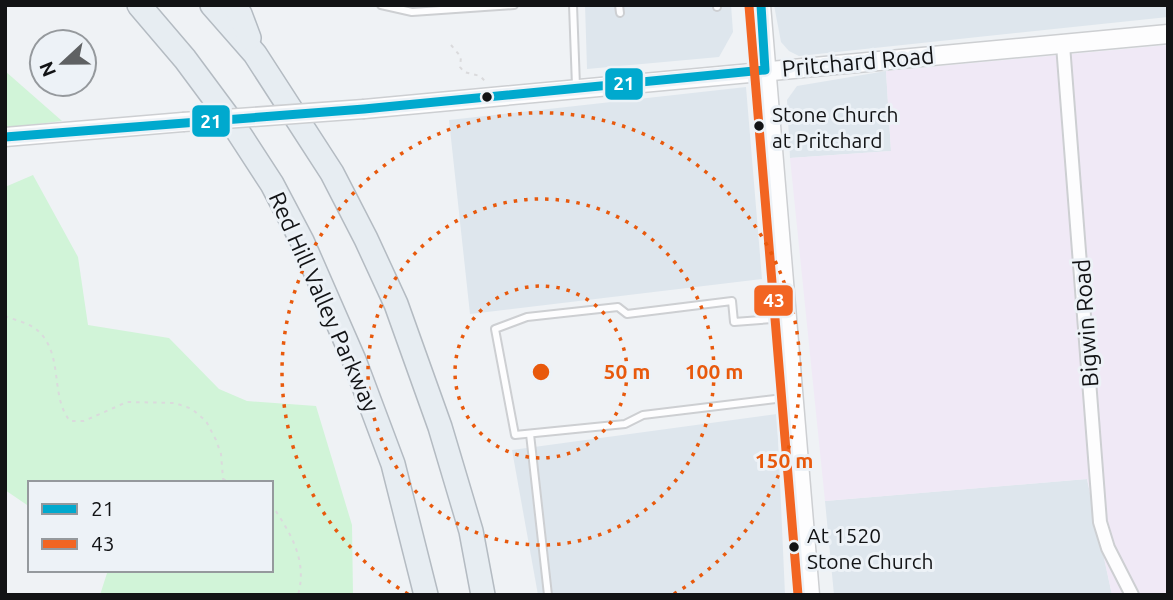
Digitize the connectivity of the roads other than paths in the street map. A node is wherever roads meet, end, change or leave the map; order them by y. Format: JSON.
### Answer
{"nodes":[{"id":1,"x":139,"y":5,"type":"edge"},
{"id":2,"x":212,"y":5,"type":"edge"},
{"id":3,"x":233,"y":5,"type":"edge"},
{"id":4,"x":381,"y":5,"type":"edge"},
{"id":5,"x":514,"y":5,"type":"edge"},
{"id":6,"x":573,"y":5,"type":"edge"},
{"id":7,"x":761,"y":5,"type":"edge"},
{"id":8,"x":1168,"y":34,"type":"edge"},
{"id":9,"x":1063,"y":45,"type":"junction"},
{"id":10,"x":255,"y":54,"type":"junction"},
{"id":11,"x":765,"y":70,"type":"junction"},
{"id":12,"x":576,"y":88,"type":"junction"},
{"id":13,"x":5,"y":137,"type":"edge"},
{"id":14,"x":786,"y":318,"type":"junction"},
{"id":15,"x":792,"y":397,"type":"junction"},
{"id":16,"x":530,"y":434,"type":"junction"},
{"id":17,"x":418,"y":562,"type":"junction"},
{"id":18,"x":413,"y":595,"type":"edge"},
{"id":19,"x":426,"y":595,"type":"edge"},
{"id":20,"x":483,"y":595,"type":"edge"},
{"id":21,"x":548,"y":595,"type":"edge"},
{"id":22,"x":810,"y":595,"type":"edge"},
{"id":23,"x":1132,"y":595,"type":"edge"}],
"edges":[{"from":1,"to":17,"type":"highway","name":"Red Hill Valley Parkway"},
{"from":2,"to":10,"type":"highway"},
{"from":3,"to":10,"type":"highway"},
{"from":4,"to":5,"type":"lane"},
{"from":6,"to":12,"type":"lane"},
{"from":7,"to":11,"type":"main road"},
{"from":8,"to":9,"type":"main road","name":"Pritchard Road"},
{"from":9,"to":11,"type":"main road","name":"Pritchard Road"},
{"from":9,"to":23,"type":"street","name":"Bigwin Road"},
{"from":10,"to":20,"type":"highway"},
{"from":11,"to":12,"type":"main road","name":"Pritchard Road"},
{"from":11,"to":14,"type":"main road"},
{"from":12,"to":13,"type":"main road","name":"Pritchard Road","bridge":true},
{"from":14,"to":15,"type":"main road"},
{"from":14,"to":16,"type":"lane"},
{"from":15,"to":16,"type":"lane"},
{"from":15,"to":22,"type":"main road"},
{"from":16,"to":21,"type":"lane"},
{"from":17,"to":18,"type":"highway"},
{"from":17,"to":19,"type":"highway","name":"Red Hill Valley Parkway"}]}
